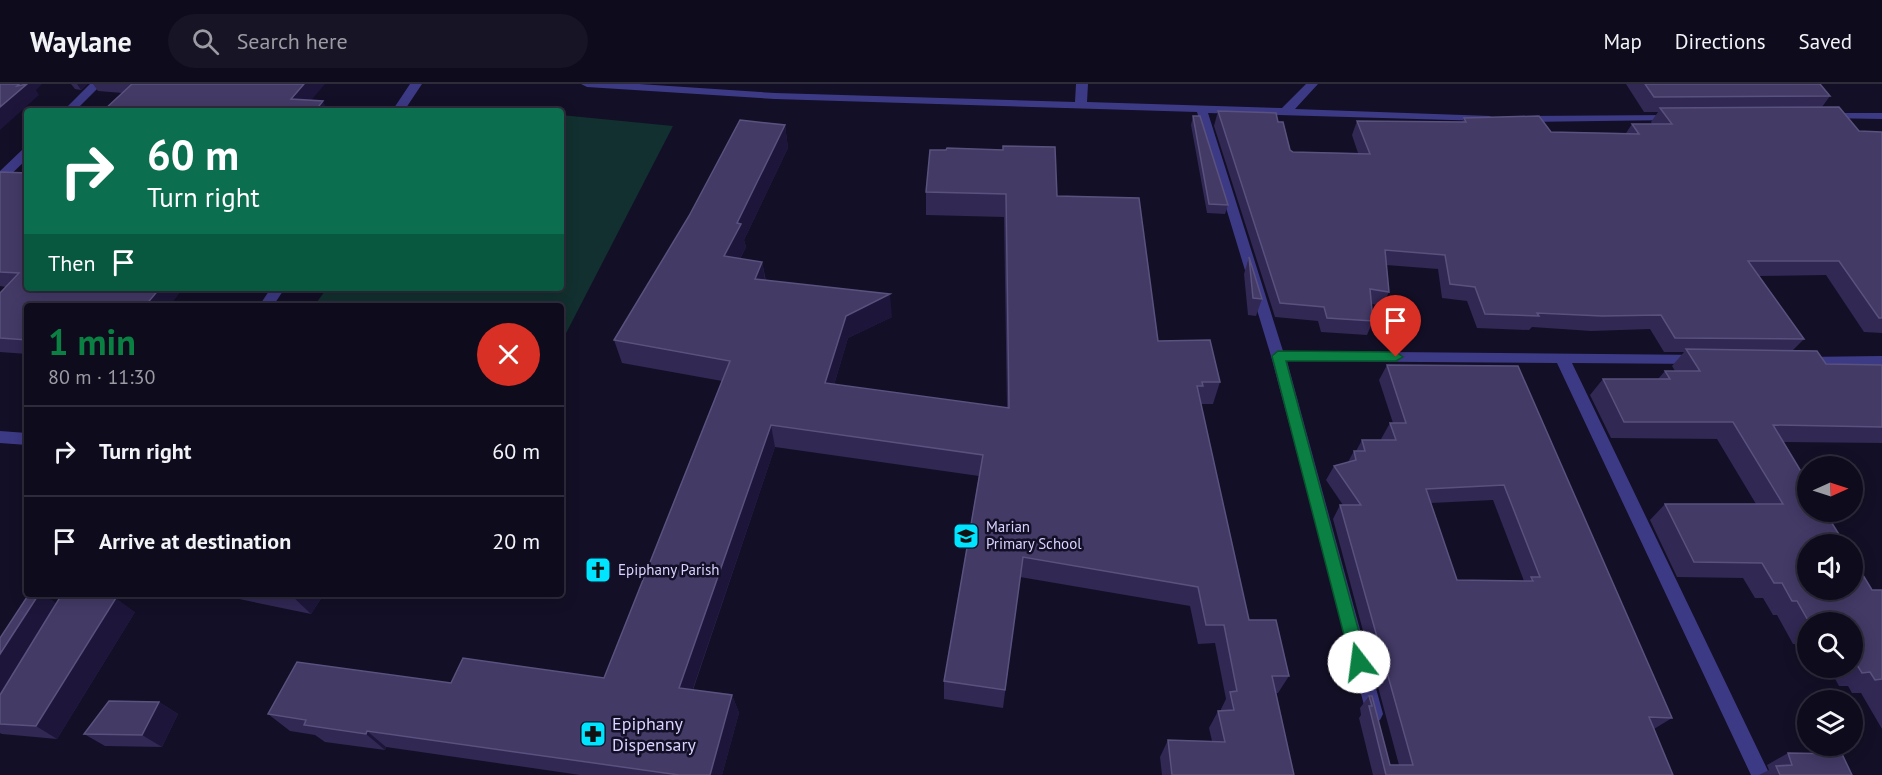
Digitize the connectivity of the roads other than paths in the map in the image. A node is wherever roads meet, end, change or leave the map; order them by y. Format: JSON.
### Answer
{"nodes":[{"id":1,"x":96,"y":84,"type":"edge"},
{"id":2,"x":416,"y":84,"type":"edge"},
{"id":3,"x":587,"y":84,"type":"edge"},
{"id":4,"x":809,"y":84,"type":"edge"},
{"id":5,"x":1082,"y":84,"type":"edge"},
{"id":6,"x":1312,"y":84,"type":"edge"},
{"id":7,"x":775,"y":96,"type":"junction"},
{"id":8,"x":1081,"y":104,"type":"junction"},
{"id":9,"x":72,"y":108,"type":"edge"},
{"id":10,"x":400,"y":108,"type":"edge"},
{"id":11,"x":1201,"y":108,"type":"junction"},
{"id":12,"x":1284,"y":113,"type":"junction"},
{"id":13,"x":1812,"y":116,"type":"edge"},
{"id":14,"x":1882,"y":116,"type":"edge"},
{"id":15,"x":1684,"y":117,"type":"edge"},
{"id":16,"x":24,"y":155,"type":"edge"},
{"id":17,"x":0,"y":178,"type":"edge"},
{"id":18,"x":1278,"y":356,"type":"junction"},
{"id":19,"x":1562,"y":358,"type":"junction"},
{"id":20,"x":1713,"y":359,"type":"edge"},
{"id":21,"x":1791,"y":361,"type":"edge"},
{"id":22,"x":1882,"y":361,"type":"edge"},
{"id":23,"x":0,"y":437,"type":"edge"},
{"id":24,"x":24,"y":439,"type":"edge"},
{"id":25,"x":1379,"y":734,"type":"edge"},
{"id":26,"x":1761,"y":775,"type":"edge"}],
"edges":[{"from":1,"to":9,"type":"street"},
{"from":2,"to":10,"type":"street"},
{"from":3,"to":7,"type":"street"},
{"from":4,"to":7,"type":"street"},
{"from":5,"to":8,"type":"street"},
{"from":6,"to":12,"type":"street"},
{"from":7,"to":8,"type":"street"},
{"from":8,"to":11,"type":"street"},
{"from":11,"to":12,"type":"street"},
{"from":11,"to":18,"type":"street"},
{"from":12,"to":15,"type":"street"},
{"from":13,"to":14,"type":"street"},
{"from":16,"to":17,"type":"street"},
{"from":18,"to":19,"type":"street"},
{"from":18,"to":25,"type":"street"},
{"from":19,"to":20,"type":"street"},
{"from":19,"to":26,"type":"street"},
{"from":21,"to":22,"type":"street"},
{"from":23,"to":24,"type":"street"}]}
